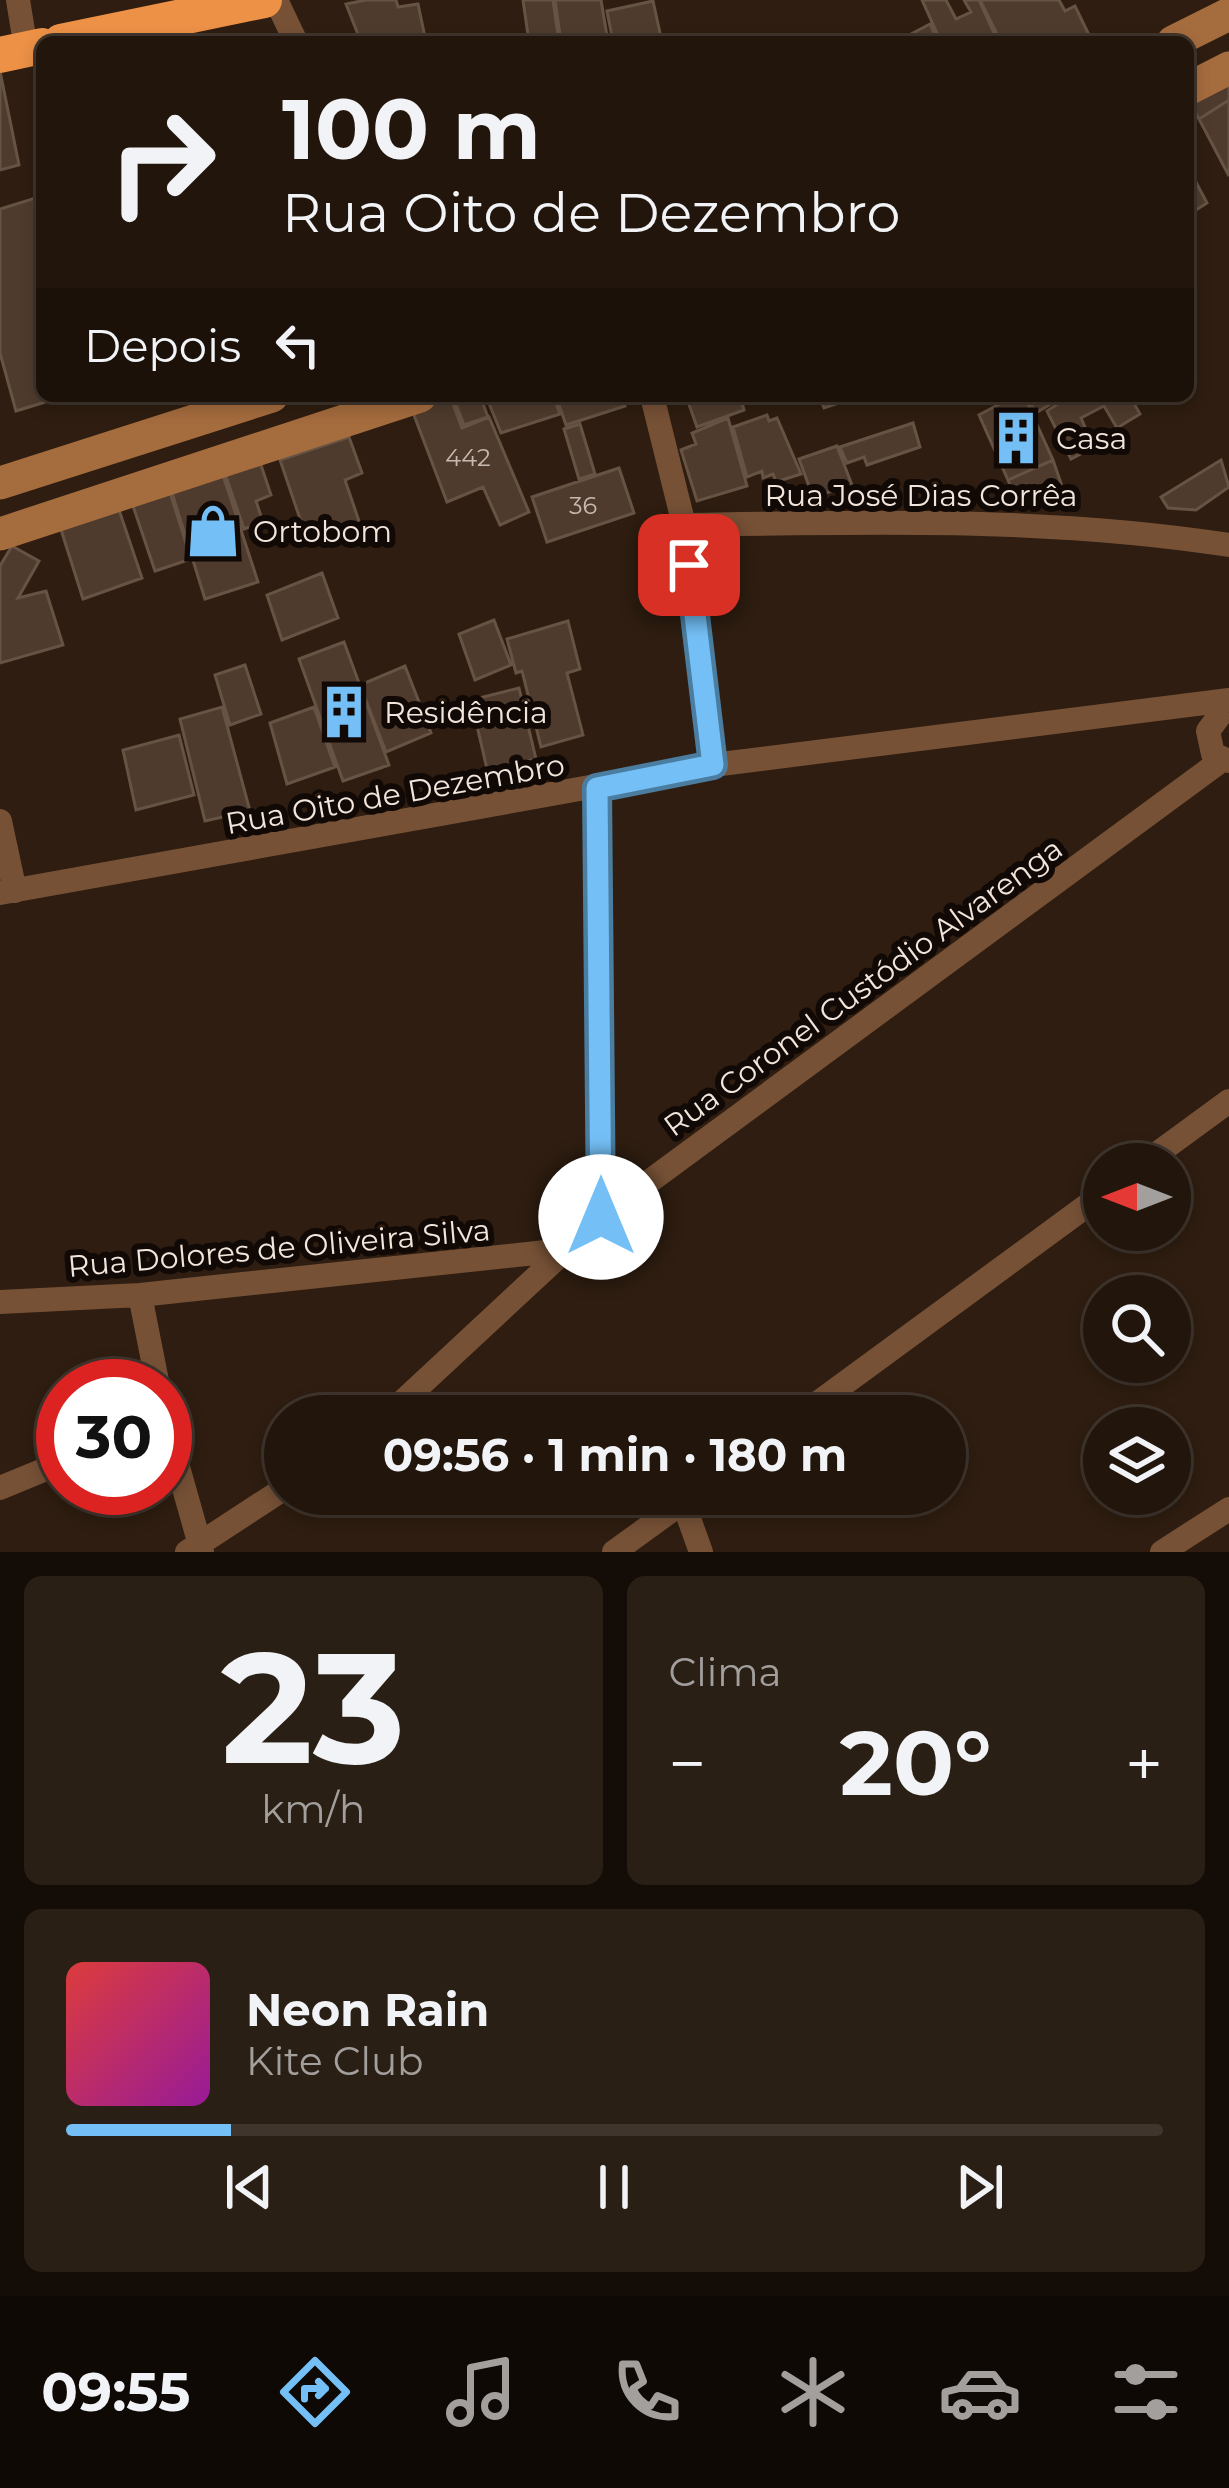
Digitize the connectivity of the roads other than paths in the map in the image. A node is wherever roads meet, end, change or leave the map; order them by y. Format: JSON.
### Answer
{"nodes":[{"id":1,"x":17,"y":0,"type":"edge"},
{"id":2,"x":264,"y":0,"type":"edge"},
{"id":3,"x":276,"y":0,"type":"edge"},
{"id":4,"x":1229,"y":14,"type":"edge"},
{"id":5,"x":90,"y":36,"type":"edge"},
{"id":6,"x":293,"y":36,"type":"edge"},
{"id":7,"x":1185,"y":36,"type":"edge"},
{"id":8,"x":32,"y":48,"type":"edge"},
{"id":9,"x":1229,"y":68,"type":"edge"},
{"id":10,"x":1194,"y":86,"type":"edge"},
{"id":11,"x":253,"y":402,"type":"edge"},
{"id":12,"x":401,"y":402,"type":"edge"},
{"id":13,"x":653,"y":402,"type":"edge"},
{"id":14,"x":0,"y":483,"type":"edge"},
{"id":15,"x":684,"y":525,"type":"junction"},
{"id":16,"x":0,"y":534,"type":"edge"},
{"id":17,"x":1229,"y":545,"type":"edge"},
{"id":18,"x":1229,"y":702,"type":"edge"},
{"id":19,"x":1226,"y":761,"type":"edge"},
{"id":20,"x":713,"y":765,"type":"junction"},
{"id":21,"x":597,"y":788,"type":"junction"},
{"id":22,"x":0,"y":821,"type":"edge"},
{"id":23,"x":8,"y":892,"type":"edge"},
{"id":24,"x":1229,"y":1101,"type":"edge"},
{"id":25,"x":1172,"y":1143,"type":"edge"},
{"id":26,"x":1083,"y":1208,"type":"edge"},
{"id":27,"x":601,"y":1217,"type":"junction"},
{"id":28,"x":564,"y":1250,"type":"junction"},
{"id":29,"x":140,"y":1294,"type":"junction"},
{"id":30,"x":0,"y":1302,"type":"edge"},
{"id":31,"x":153,"y":1359,"type":"edge"},
{"id":32,"x":409,"y":1395,"type":"edge"},
{"id":33,"x":829,"y":1395,"type":"edge"},
{"id":34,"x":36,"y":1473,"type":"edge"},
{"id":35,"x":0,"y":1488,"type":"edge"},
{"id":36,"x":264,"y":1502,"type":"edge"},
{"id":37,"x":1229,"y":1509,"type":"edge"},
{"id":38,"x":188,"y":1515,"type":"edge"},
{"id":39,"x":665,"y":1515,"type":"edge"},
{"id":40,"x":692,"y":1515,"type":"edge"},
{"id":41,"x":196,"y":1549,"type":"edge"},
{"id":42,"x":614,"y":1552,"type":"edge"},
{"id":43,"x":700,"y":1552,"type":"edge"},
{"id":44,"x":1162,"y":1552,"type":"edge"}],
"edges":[{"from":1,"to":8,"type":"street"},
{"from":2,"to":5,"type":"highway"},
{"from":3,"to":6,"type":"street"},
{"from":4,"to":7,"type":"main road"},
{"from":9,"to":10,"type":"main road"},
{"from":11,"to":14,"type":"main road"},
{"from":12,"to":16,"type":"main road"},
{"from":13,"to":15,"type":"street"},
{"from":15,"to":17,"type":"street","name":"Rua José Dias Corrêa"},
{"from":15,"to":20,"type":"street"},
{"from":18,"to":19,"type":"street"},
{"from":18,"to":20,"type":"street","name":"Rua Oito de Dezembro"},
{"from":19,"to":27,"type":"street","name":"Rua Coronel Custódio Alvarenga"},
{"from":20,"to":21,"type":"street","name":"Rua Oito de Dezembro"},
{"from":21,"to":23,"type":"street","name":"Rua Oito de Dezembro"},
{"from":21,"to":27,"type":"street"},
{"from":22,"to":23,"type":"street"},
{"from":24,"to":25,"type":"street"},
{"from":26,"to":33,"type":"street"},
{"from":27,"to":28,"type":"street","name":"Rua Coronel Custódio Alvarenga"},
{"from":28,"to":29,"type":"street","name":"Rua Dolores de Oliveira Silva"},
{"from":28,"to":32,"type":"street","name":"Rua Coronel Custódio Alvarenga"},
{"from":29,"to":30,"type":"street","name":"Rua Dolores de Oliveira Silva"},
{"from":29,"to":31,"type":"street"},
{"from":34,"to":35,"type":"street"},
{"from":36,"to":41,"type":"street"},
{"from":37,"to":44,"type":"street"},
{"from":38,"to":41,"type":"street"},
{"from":39,"to":42,"type":"street"},
{"from":40,"to":43,"type":"street"}]}
